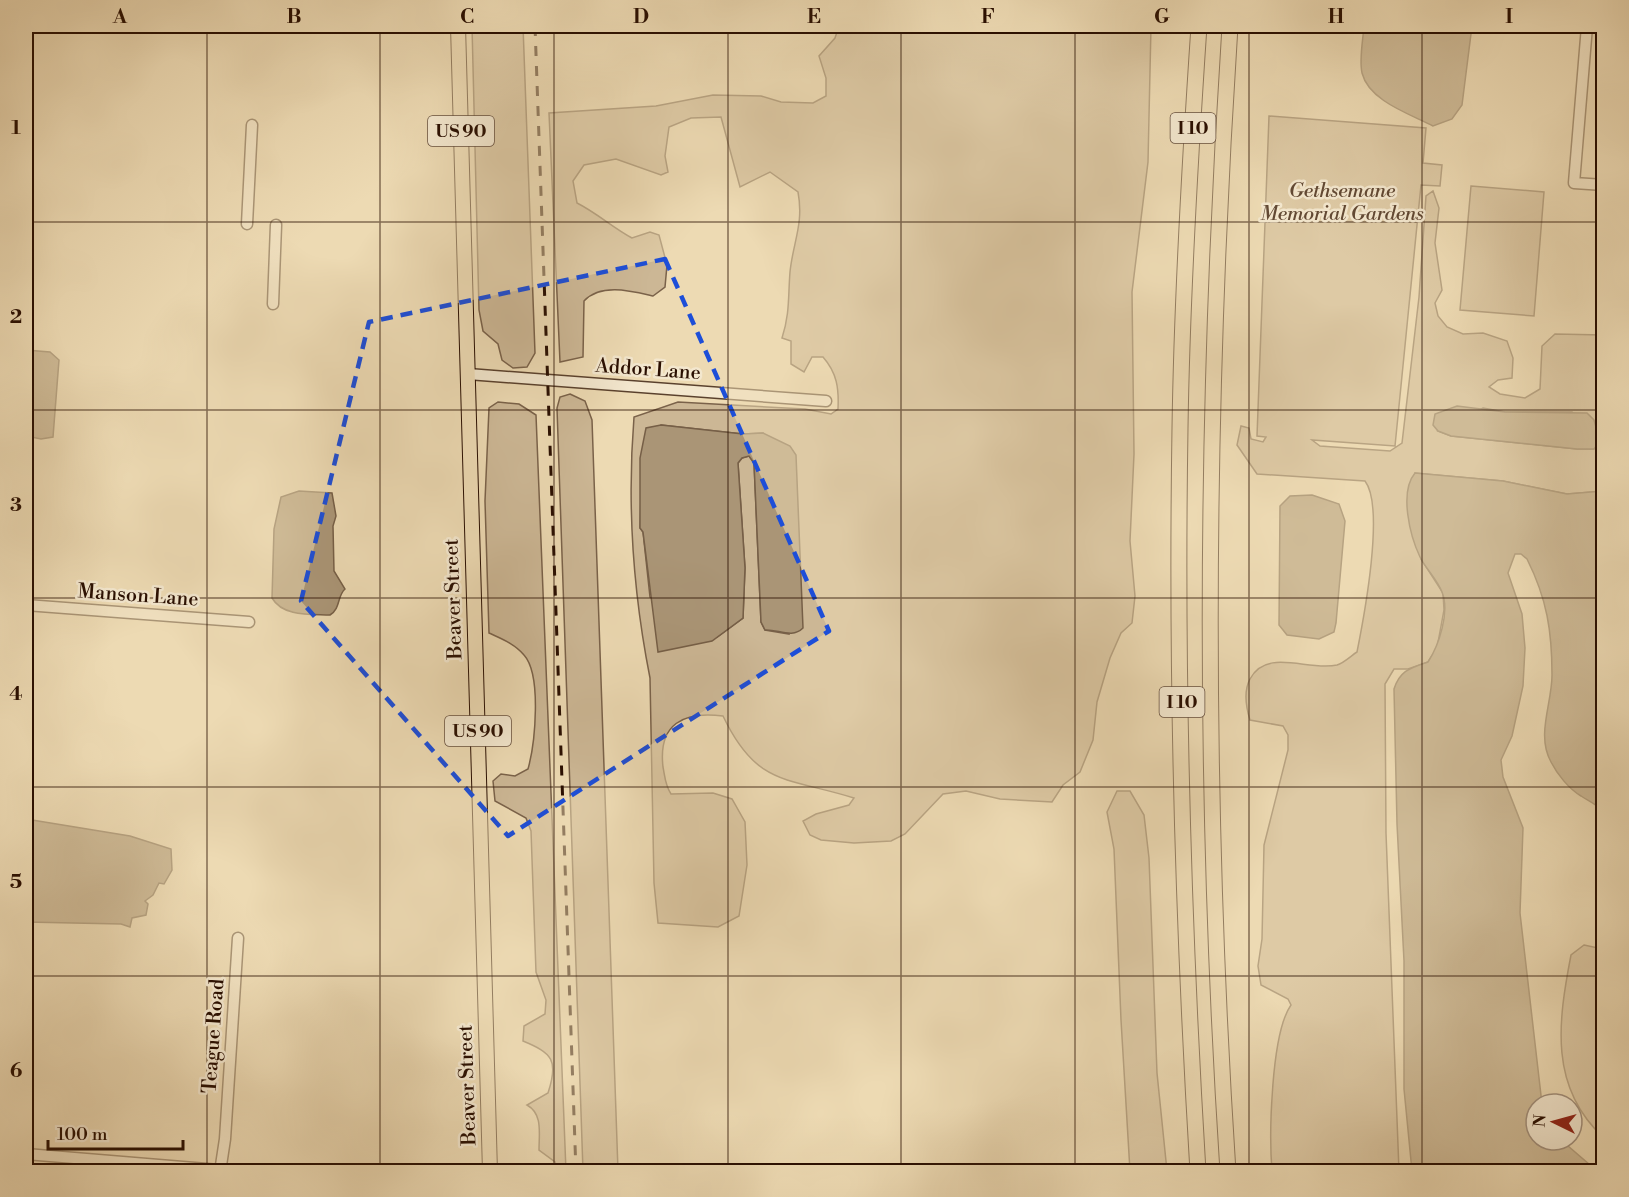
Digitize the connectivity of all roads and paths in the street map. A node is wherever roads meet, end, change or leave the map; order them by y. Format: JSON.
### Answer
{"nodes":[{"id":1,"x":458,"y":26,"type":"edge"},
{"id":2,"x":1198,"y":26,"type":"edge"},
{"id":3,"x":1230,"y":26,"type":"edge"},
{"id":4,"x":1240,"y":26,"type":"edge"},
{"id":5,"x":1587,"y":26,"type":"edge"},
{"id":6,"x":1228,"y":67,"type":"junction"},
{"id":7,"x":252,"y":125,"type":"dead end"},
{"id":8,"x":1604,"y":186,"type":"edge"},
{"id":9,"x":247,"y":224,"type":"dead end"},
{"id":10,"x":276,"y":225,"type":"dead end"},
{"id":11,"x":273,"y":304,"type":"dead end"},
{"id":12,"x":468,"y":374,"type":"junction"},
{"id":13,"x":826,"y":401,"type":"dead end"},
{"id":14,"x":26,"y":606,"type":"edge"},
{"id":15,"x":249,"y":622,"type":"dead end"},
{"id":16,"x":238,"y":938,"type":"dead end"},
{"id":17,"x":26,"y":1154,"type":"edge"},
{"id":18,"x":220,"y":1171,"type":"edge"},
{"id":19,"x":243,"y":1172,"type":"edge"},
{"id":20,"x":490,"y":1172,"type":"edge"},
{"id":21,"x":1198,"y":1172,"type":"edge"},
{"id":22,"x":1228,"y":1172,"type":"edge"}],
"edges":[{"from":1,"to":12,"type":"main road","name":"Beaver Street","number":"US 90"},
{"from":2,"to":21,"type":"highway","number":"I 10"},
{"from":3,"to":6,"type":"highway","number":"I 10"},
{"from":4,"to":6,"type":"highway"},
{"from":5,"to":8,"type":"street"},
{"from":6,"to":22,"type":"highway","number":"I 10"},
{"from":7,"to":9,"type":"street"},
{"from":10,"to":11,"type":"street"},
{"from":12,"to":13,"type":"street","name":"Addor Lane"},
{"from":12,"to":20,"type":"main road","name":"Beaver Street","number":"US 90"},
{"from":14,"to":15,"type":"street","name":"Manson Lane"},
{"from":16,"to":18,"type":"street","name":"Teague Road"},
{"from":17,"to":18,"type":"street"},
{"from":18,"to":19,"type":"street"}]}
